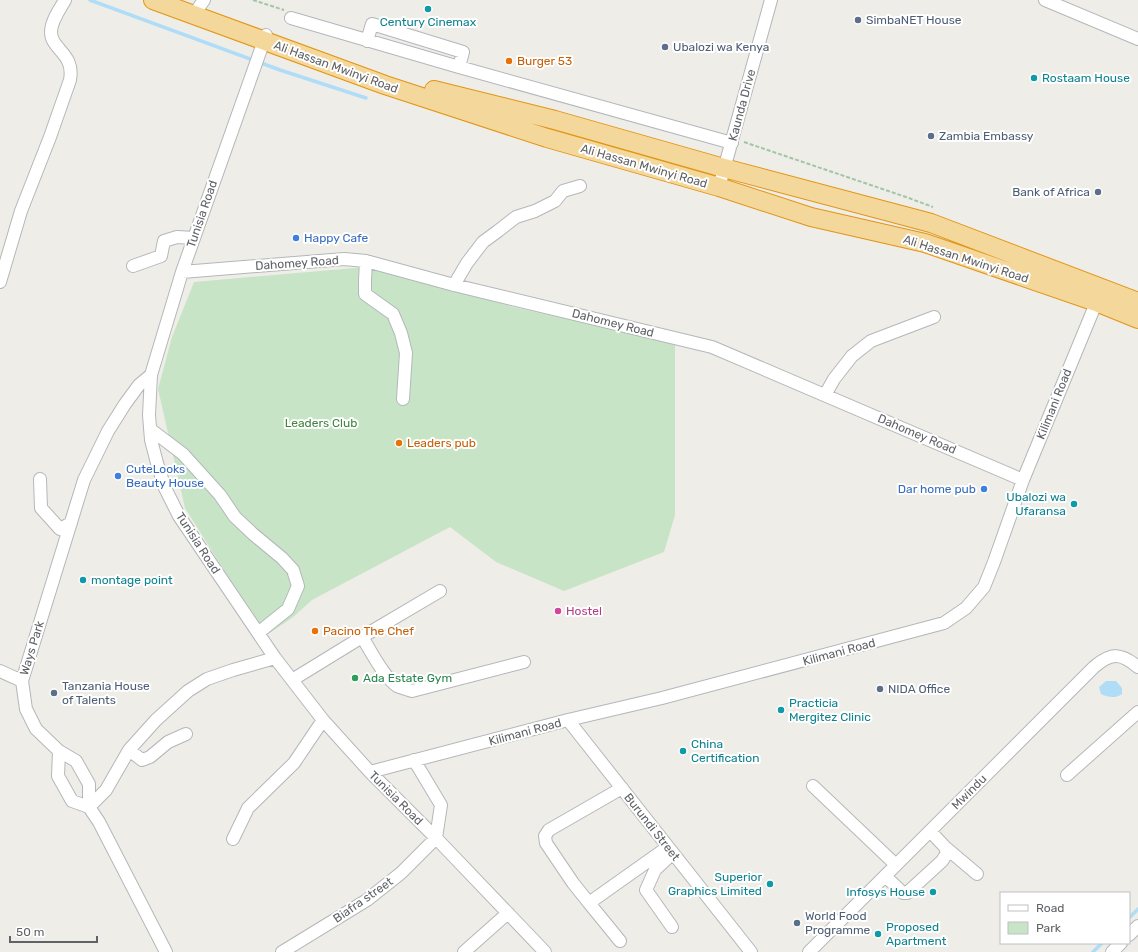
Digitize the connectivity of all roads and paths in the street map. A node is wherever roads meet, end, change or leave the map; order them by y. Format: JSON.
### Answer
{"nodes":[{"id":1,"x":65,"y":0,"type":"edge"},
{"id":2,"x":153,"y":0,"type":"edge"},
{"id":3,"x":172,"y":0,"type":"edge"},
{"id":4,"x":771,"y":0,"type":"edge"},
{"id":5,"x":1049,"y":1,"type":"edge"},
{"id":6,"x":201,"y":5,"type":"edge"},
{"id":7,"x":292,"y":18,"type":"dead end"},
{"id":8,"x":265,"y":38,"type":"junction"},
{"id":9,"x":1138,"y":39,"type":"edge"},
{"id":10,"x":367,"y":41,"type":"junction"},
{"id":11,"x":459,"y":67,"type":"junction"},
{"id":12,"x":728,"y":154,"type":"junction"},
{"id":13,"x":580,"y":186,"type":"dead end"},
{"id":14,"x":719,"y":187,"type":"junction"},
{"id":15,"x":194,"y":238,"type":"junction"},
{"id":16,"x":366,"y":261,"type":"junction"},
{"id":17,"x":133,"y":266,"type":"dead end"},
{"id":18,"x":182,"y":272,"type":"junction"},
{"id":19,"x":0,"y":282,"type":"edge"},
{"id":20,"x":454,"y":285,"type":"junction"},
{"id":21,"x":1099,"y":295,"type":"junction"},
{"id":22,"x":1138,"y":302,"type":"edge"},
{"id":23,"x":934,"y":317,"type":"dead end"},
{"id":24,"x":1138,"y":319,"type":"edge"},
{"id":25,"x":151,"y":375,"type":"junction"},
{"id":26,"x":825,"y":395,"type":"junction"},
{"id":27,"x":403,"y":399,"type":"dead end"},
{"id":28,"x":150,"y":429,"type":"junction"},
{"id":29,"x":40,"y":479,"type":"dead end"},
{"id":30,"x":1023,"y":480,"type":"junction"},
{"id":31,"x":66,"y":526,"type":"junction"},
{"id":32,"x":440,"y":591,"type":"dead end"},
{"id":33,"x":258,"y":633,"type":"junction"},
{"id":34,"x":362,"y":636,"type":"junction"},
{"id":35,"x":275,"y":658,"type":"junction"},
{"id":36,"x":524,"y":662,"type":"dead end"},
{"id":37,"x":1138,"y":667,"type":"edge"},
{"id":38,"x":0,"y":671,"type":"edge"},
{"id":39,"x":22,"y":680,"type":"junction"},
{"id":40,"x":292,"y":680,"type":"junction"},
{"id":41,"x":1138,"y":712,"type":"edge"},
{"id":42,"x":323,"y":720,"type":"junction"},
{"id":43,"x":568,"y":720,"type":"junction"},
{"id":44,"x":186,"y":734,"type":"dead end"},
{"id":45,"x":129,"y":750,"type":"junction"},
{"id":46,"x":59,"y":751,"type":"junction"},
{"id":47,"x":414,"y":760,"type":"junction"},
{"id":48,"x":370,"y":772,"type":"junction"},
{"id":49,"x":1067,"y":775,"type":"dead end"},
{"id":50,"x":813,"y":786,"type":"dead end"},
{"id":51,"x":622,"y":788,"type":"junction"},
{"id":52,"x":89,"y":807,"type":"junction"},
{"id":53,"x":930,"y":831,"type":"junction"},
{"id":54,"x":436,"y":838,"type":"junction"},
{"id":55,"x":233,"y":839,"type":"dead end"},
{"id":56,"x":945,"y":847,"type":"junction"},
{"id":57,"x":671,"y":850,"type":"junction"},
{"id":58,"x":896,"y":865,"type":"junction"},
{"id":59,"x":977,"y":874,"type":"dead end"},
{"id":60,"x":885,"y":876,"type":"junction"},
{"id":61,"x":589,"y":903,"type":"junction"},
{"id":62,"x":508,"y":913,"type":"junction"},
{"id":63,"x":1138,"y":926,"type":"edge"},
{"id":64,"x":672,"y":927,"type":"dead end"},
{"id":65,"x":1130,"y":934,"type":"edge"},
{"id":66,"x":620,"y":942,"type":"dead end"},
{"id":67,"x":1120,"y":944,"type":"edge"},
{"id":68,"x":166,"y":952,"type":"edge"},
{"id":69,"x":282,"y":952,"type":"edge"},
{"id":70,"x":464,"y":952,"type":"edge"},
{"id":71,"x":545,"y":952,"type":"edge"},
{"id":72,"x":751,"y":952,"type":"edge"},
{"id":73,"x":809,"y":952,"type":"edge"},
{"id":74,"x":1112,"y":952,"type":"edge"}],
"edges":[{"from":1,"to":19,"type":"street"},
{"from":2,"to":8,"type":"highway","name":"Ali Hassan Mwinyi Road"},
{"from":3,"to":6,"type":"highway","name":"Ali Hassan Mwinyi Road"},
{"from":4,"to":12,"type":"street","name":"Kaunda Drive"},
{"from":5,"to":9,"type":"street"},
{"from":6,"to":8,"type":"highway","name":"Ali Hassan Mwinyi Road"},
{"from":7,"to":10,"type":"street"},
{"from":8,"to":12,"type":"highway","name":"Ali Hassan Mwinyi Road"},
{"from":8,"to":14,"type":"highway","name":"Ali Hassan Mwinyi Road"},
{"from":8,"to":15,"type":"street","name":"Tunisia Road"},
{"from":10,"to":11,"type":"street"},
{"from":10,"to":11,"type":"street"},
{"from":11,"to":12,"type":"street"},
{"from":12,"to":14,"type":"street","name":"Kaunda Drive"},
{"from":12,"to":21,"type":"highway","name":"Ali Hassan Mwinyi Road"},
{"from":13,"to":20,"type":"street"},
{"from":14,"to":21,"type":"highway","name":"Ali Hassan Mwinyi Road"},
{"from":15,"to":17,"type":"street"},
{"from":15,"to":18,"type":"street","name":"Tunisia Road"},
{"from":16,"to":18,"type":"street","name":"Dahomey Road"},
{"from":16,"to":20,"type":"street","name":"Dahomey Road"},
{"from":16,"to":27,"type":"street"},
{"from":18,"to":25,"type":"street","name":"Tunisia Road"},
{"from":20,"to":26,"type":"street","name":"Dahomey Road"},
{"from":21,"to":22,"type":"highway","name":"Ali Hassan Mwinyi Road"},
{"from":21,"to":24,"type":"highway","name":"Ali Hassan Mwinyi Road"},
{"from":21,"to":30,"type":"street","name":"Kilimani Road"},
{"from":23,"to":26,"type":"street"},
{"from":25,"to":28,"type":"street","name":"Tunisia Road"},
{"from":25,"to":31,"type":"street","name":"Ways Park"},
{"from":26,"to":30,"type":"street","name":"Dahomey Road"},
{"from":28,"to":33,"type":"street","name":"Tunisia Road"},
{"from":28,"to":33,"type":"street"},
{"from":29,"to":31,"type":"street"},
{"from":30,"to":43,"type":"street","name":"Kilimani Road"},
{"from":31,"to":39,"type":"street","name":"Ways Park"},
{"from":32,"to":34,"type":"street"},
{"from":33,"to":35,"type":"street","name":"Tunisia Road"},
{"from":34,"to":36,"type":"street"},
{"from":34,"to":40,"type":"street"},
{"from":35,"to":40,"type":"street","name":"Tunisia Road"},
{"from":35,"to":45,"type":"street"},
{"from":37,"to":53,"type":"street","name":"Mwindu"},
{"from":38,"to":39,"type":"street"},
{"from":39,"to":46,"type":"street","name":"Ways Park"},
{"from":40,"to":42,"type":"street","name":"Tunisia Road"},
{"from":41,"to":49,"type":"street"},
{"from":42,"to":48,"type":"street","name":"Tunisia Road"},
{"from":42,"to":55,"type":"street"},
{"from":43,"to":47,"type":"street","name":"Kilimani Road"},
{"from":43,"to":51,"type":"street","name":"Burundi Street"},
{"from":44,"to":45,"type":"street"},
{"from":45,"to":52,"type":"street"},
{"from":46,"to":52,"type":"street","name":"Ways Park"},
{"from":46,"to":52,"type":"street"},
{"from":47,"to":48,"type":"street","name":"Kilimani Road"},
{"from":47,"to":54,"type":"street"},
{"from":48,"to":54,"type":"street","name":"Tunisia Road"},
{"from":50,"to":58,"type":"street"},
{"from":51,"to":57,"type":"street","name":"Burundi Street"},
{"from":51,"to":61,"type":"street"},
{"from":52,"to":68,"type":"street"},
{"from":53,"to":56,"type":"street"},
{"from":53,"to":58,"type":"street","name":"Mwindu"},
{"from":54,"to":62,"type":"street","name":"Tunisia Road"},
{"from":54,"to":69,"type":"street","name":"Biafra street"},
{"from":56,"to":59,"type":"street"},
{"from":56,"to":60,"type":"street"},
{"from":57,"to":61,"type":"street"},
{"from":57,"to":64,"type":"street"},
{"from":57,"to":72,"type":"street","name":"Burundi Street"},
{"from":58,"to":60,"type":"street","name":"Mwindu"},
{"from":60,"to":73,"type":"street","name":"Mwindu"},
{"from":61,"to":66,"type":"street"},
{"from":62,"to":70,"type":"street"},
{"from":62,"to":71,"type":"street","name":"Tunisia Road"},
{"from":63,"to":65,"type":"street"},
{"from":67,"to":74,"type":"street"}]}
